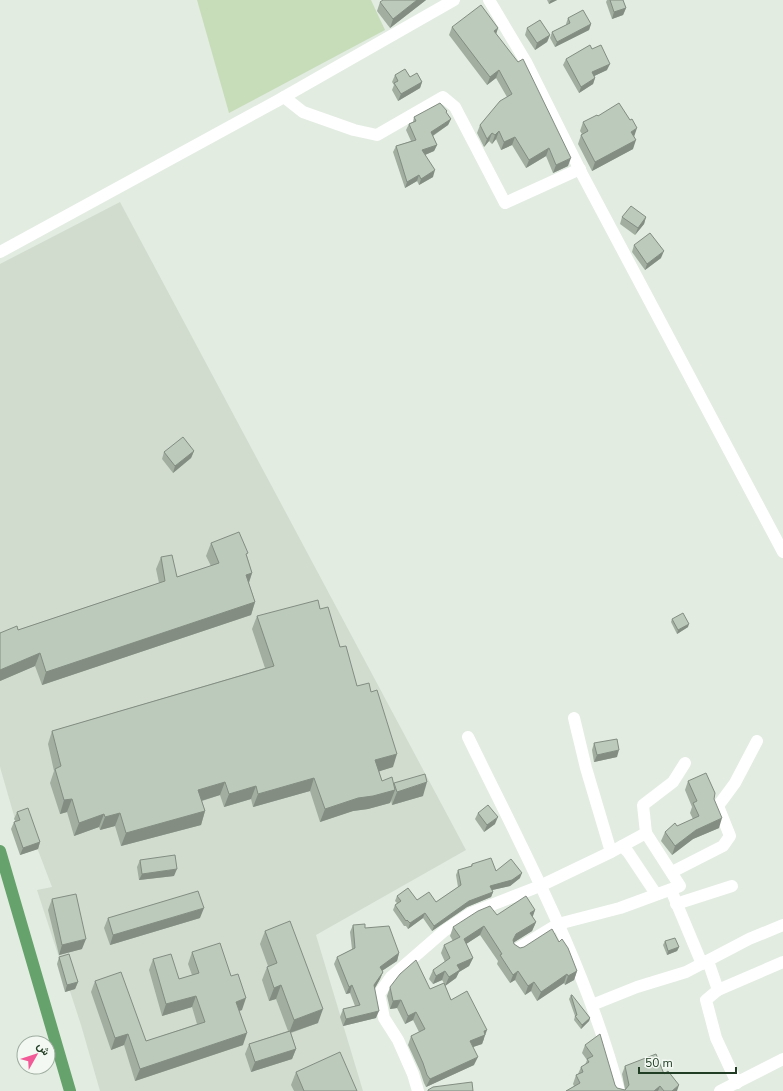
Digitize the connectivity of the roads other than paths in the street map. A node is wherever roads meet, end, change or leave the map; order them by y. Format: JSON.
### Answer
{"nodes":[{"id":1,"x":454,"y":0,"type":"edge"},
{"id":2,"x":489,"y":0,"type":"edge"},
{"id":3,"x":284,"y":97,"type":"junction"},
{"id":4,"x":580,"y":169,"type":"junction"},
{"id":5,"x":0,"y":252,"type":"edge"},
{"id":6,"x":783,"y":552,"type":"edge"},
{"id":7,"x":574,"y":718,"type":"dead end"},
{"id":8,"x":468,"y":737,"type":"dead end"},
{"id":9,"x":758,"y":741,"type":"dead end"},
{"id":10,"x":685,"y":763,"type":"dead end"},
{"id":11,"x":646,"y":834,"type":"junction"},
{"id":12,"x":622,"y":846,"type":"junction"},
{"id":13,"x":0,"y":851,"type":"edge"},
{"id":14,"x":611,"y":852,"type":"junction"},
{"id":15,"x":672,"y":872,"type":"junction"},
{"id":16,"x":540,"y":886,"type":"junction"},
{"id":17,"x":732,"y":886,"type":"dead end"},
{"id":18,"x":671,"y":890,"type":"junction"},
{"id":19,"x":656,"y":894,"type":"junction"},
{"id":20,"x":676,"y":904,"type":"junction"},
{"id":21,"x":558,"y":924,"type":"junction"},
{"id":22,"x":783,"y":925,"type":"edge"},
{"id":23,"x":518,"y":948,"type":"edge"},
{"id":24,"x":705,"y":962,"type":"junction"},
{"id":25,"x":783,"y":962,"type":"edge"},
{"id":26,"x":718,"y":990,"type":"junction"},
{"id":27,"x":592,"y":1005,"type":"junction"},
{"id":28,"x":783,"y":1060,"type":"edge"},
{"id":29,"x":737,"y":1082,"type":"junction"},
{"id":30,"x":70,"y":1091,"type":"edge"},
{"id":31,"x":418,"y":1091,"type":"edge"},
{"id":32,"x":619,"y":1091,"type":"edge"},
{"id":33,"x":720,"y":1091,"type":"edge"}],
"edges":[{"from":1,"to":3,"type":"street"},
{"from":2,"to":4,"type":"street"},
{"from":3,"to":4,"type":"street"},
{"from":3,"to":5,"type":"street"},
{"from":4,"to":6,"type":"street"},
{"from":7,"to":14,"type":"street"},
{"from":8,"to":16,"type":"street"},
{"from":9,"to":15,"type":"street"},
{"from":10,"to":11,"type":"street"},
{"from":11,"to":12,"type":"street"},
{"from":11,"to":15,"type":"street"},
{"from":12,"to":14,"type":"street"},
{"from":12,"to":19,"type":"street"},
{"from":13,"to":30,"type":"main road"},
{"from":14,"to":16,"type":"street"},
{"from":15,"to":18,"type":"street"},
{"from":16,"to":21,"type":"street"},
{"from":16,"to":31,"type":"street"},
{"from":17,"to":20,"type":"street"},
{"from":18,"to":19,"type":"street"},
{"from":18,"to":20,"type":"street"},
{"from":19,"to":21,"type":"street"},
{"from":20,"to":24,"type":"street"},
{"from":21,"to":23,"type":"street"},
{"from":21,"to":27,"type":"street"},
{"from":22,"to":24,"type":"street"},
{"from":24,"to":26,"type":"street"},
{"from":24,"to":27,"type":"street"},
{"from":25,"to":26,"type":"street"},
{"from":26,"to":29,"type":"street"},
{"from":27,"to":32,"type":"street"},
{"from":28,"to":29,"type":"street"},
{"from":29,"to":33,"type":"street"}]}
